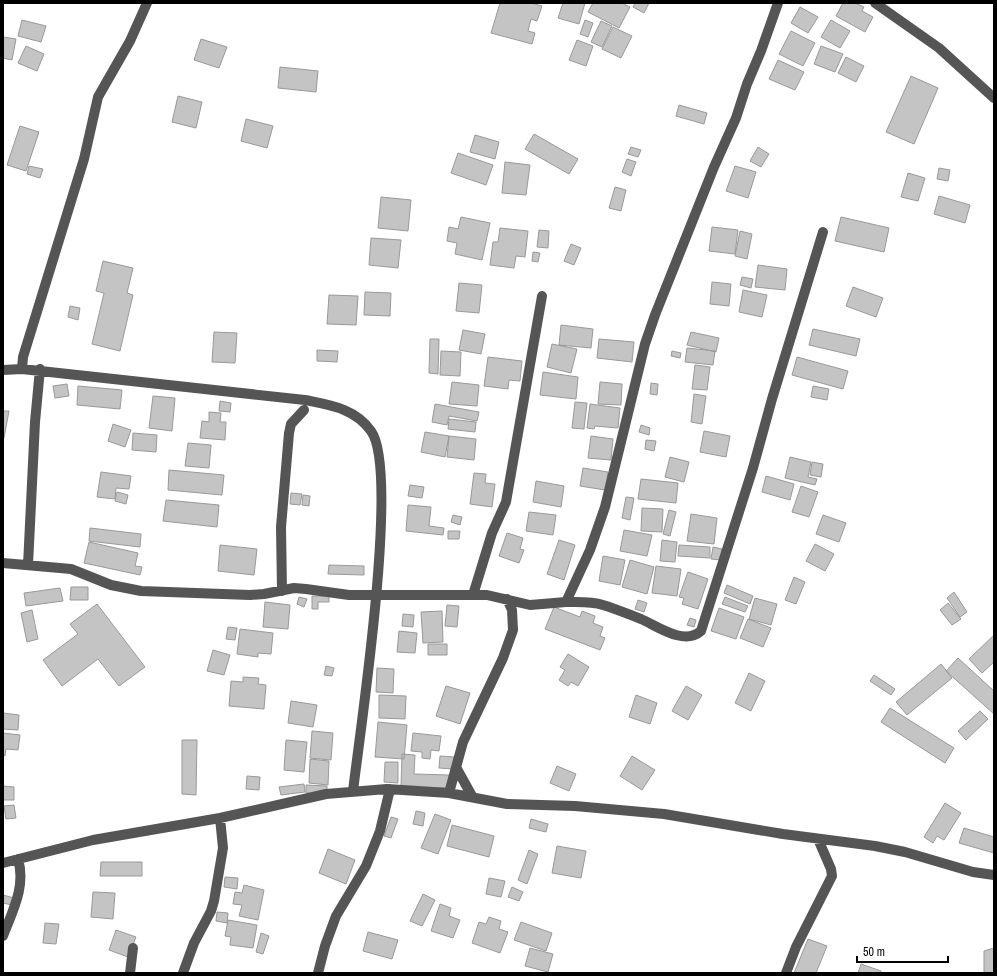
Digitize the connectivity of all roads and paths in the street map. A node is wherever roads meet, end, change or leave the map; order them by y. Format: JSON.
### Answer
{"nodes":[{"id":1,"x":147,"y":3,"type":"edge"},
{"id":2,"x":778,"y":3,"type":"edge"},
{"id":3,"x":875,"y":3,"type":"edge"},
{"id":4,"x":994,"y":98,"type":"edge"},
{"id":5,"x":824,"y":232,"type":"dead end"},
{"id":6,"x":542,"y":296,"type":"dead end"},
{"id":7,"x":22,"y":369,"type":"junction"},
{"id":8,"x":40,"y":369,"type":"junction"},
{"id":9,"x":3,"y":370,"type":"edge"},
{"id":10,"x":304,"y":410,"type":"dead end"},
{"id":11,"x":3,"y":563,"type":"edge"},
{"id":12,"x":28,"y":565,"type":"junction"},
{"id":13,"x":282,"y":592,"type":"junction"},
{"id":14,"x":376,"y":595,"type":"junction"},
{"id":15,"x":473,"y":595,"type":"junction"},
{"id":16,"x":507,"y":599,"type":"junction"},
{"id":17,"x":566,"y":602,"type":"junction"},
{"id":18,"x":530,"y":605,"type":"junction"},
{"id":19,"x":514,"y":622,"type":"junction"},
{"id":20,"x":457,"y":769,"type":"junction"},
{"id":21,"x":390,"y":789,"type":"junction"},
{"id":22,"x":353,"y":791,"type":"junction"},
{"id":23,"x":449,"y":793,"type":"junction"},
{"id":24,"x":472,"y":796,"type":"junction"},
{"id":25,"x":220,"y":818,"type":"junction"},
{"id":26,"x":818,"y":839,"type":"junction"},
{"id":27,"x":18,"y":858,"type":"junction"},
{"id":28,"x":3,"y":863,"type":"edge"},
{"id":29,"x":994,"y":875,"type":"edge"},
{"id":30,"x":3,"y":936,"type":"edge"},
{"id":31,"x":133,"y":948,"type":"dead end"},
{"id":32,"x":130,"y":973,"type":"edge"},
{"id":33,"x":184,"y":973,"type":"edge"},
{"id":34,"x":318,"y":973,"type":"edge"},
{"id":35,"x":786,"y":973,"type":"edge"}],
"edges":[{"from":1,"to":7,"type":"street"},
{"from":2,"to":17,"type":"street"},
{"from":3,"to":4,"type":"street"},
{"from":5,"to":17,"type":"street"},
{"from":6,"to":15,"type":"street"},
{"from":7,"to":8,"type":"street"},
{"from":7,"to":9,"type":"street"},
{"from":8,"to":12,"type":"street"},
{"from":8,"to":14,"type":"street"},
{"from":10,"to":13,"type":"street"},
{"from":11,"to":12,"type":"street"},
{"from":12,"to":13,"type":"street"},
{"from":13,"to":14,"type":"street"},
{"from":14,"to":15,"type":"street"},
{"from":14,"to":22,"type":"street"},
{"from":15,"to":16,"type":"street"},
{"from":16,"to":18,"type":"street"},
{"from":16,"to":19,"type":"street"},
{"from":17,"to":18,"type":"street"},
{"from":18,"to":19,"type":"street"},
{"from":19,"to":20,"type":"street"},
{"from":20,"to":23,"type":"street"},
{"from":20,"to":24,"type":"street"},
{"from":21,"to":22,"type":"street"},
{"from":21,"to":23,"type":"street"},
{"from":21,"to":34,"type":"street"},
{"from":22,"to":25,"type":"street"},
{"from":23,"to":24,"type":"street"},
{"from":24,"to":26,"type":"street"},
{"from":25,"to":27,"type":"street"},
{"from":25,"to":33,"type":"street"},
{"from":26,"to":29,"type":"street"},
{"from":26,"to":35,"type":"street"},
{"from":27,"to":28,"type":"street"},
{"from":27,"to":30,"type":"street"},
{"from":31,"to":32,"type":"street"}]}
